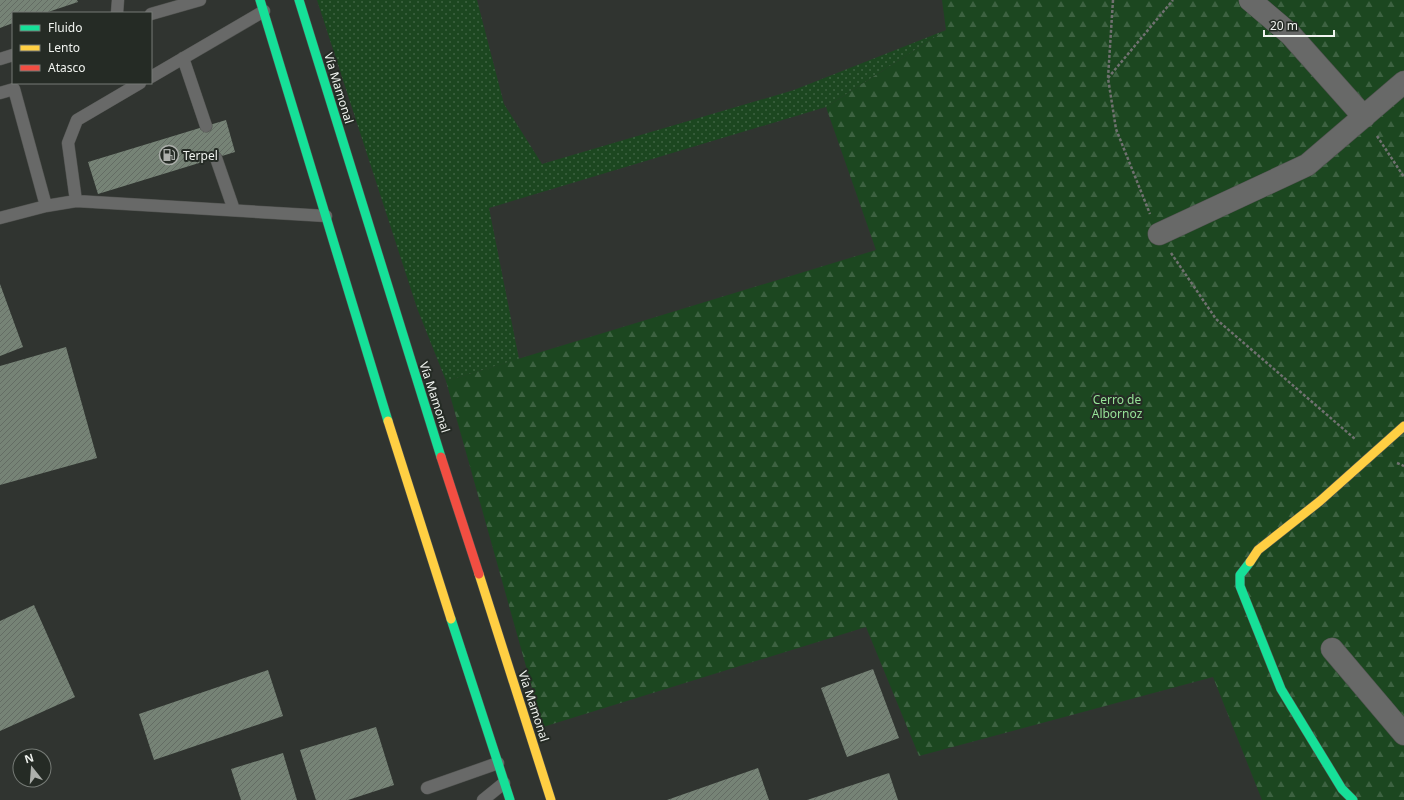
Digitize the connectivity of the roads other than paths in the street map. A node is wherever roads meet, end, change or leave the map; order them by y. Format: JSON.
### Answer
{"nodes":[{"id":1,"x":118,"y":0,"type":"edge"},
{"id":2,"x":200,"y":0,"type":"edge"},
{"id":3,"x":299,"y":0,"type":"edge"},
{"id":4,"x":1250,"y":0,"type":"edge"},
{"id":5,"x":262,"y":5,"type":"edge"},
{"id":6,"x":117,"y":12,"type":"edge"},
{"id":7,"x":152,"y":14,"type":"edge"},
{"id":8,"x":12,"y":55,"type":"edge"},
{"id":9,"x":183,"y":58,"type":"junction"},
{"id":10,"x":0,"y":59,"type":"edge"},
{"id":11,"x":152,"y":76,"type":"edge"},
{"id":12,"x":1404,"y":82,"type":"edge"},
{"id":13,"x":138,"y":84,"type":"edge"},
{"id":14,"x":0,"y":93,"type":"edge"},
{"id":15,"x":1364,"y":118,"type":"junction"},
{"id":16,"x":206,"y":126,"type":"dead end"},
{"id":17,"x":216,"y":158,"type":"dead end"},
{"id":18,"x":76,"y":201,"type":"junction"},
{"id":19,"x":46,"y":206,"type":"junction"},
{"id":20,"x":234,"y":210,"type":"junction"},
{"id":21,"x":326,"y":216,"type":"junction"},
{"id":22,"x":0,"y":218,"type":"edge"},
{"id":23,"x":1158,"y":234,"type":"road end"},
{"id":24,"x":1404,"y":426,"type":"edge"},
{"id":25,"x":1332,"y":649,"type":"dead end"},
{"id":26,"x":1404,"y":734,"type":"edge"},
{"id":27,"x":498,"y":763,"type":"junction"},
{"id":28,"x":504,"y":783,"type":"junction"},
{"id":29,"x":426,"y":788,"type":"dead end"},
{"id":30,"x":483,"y":800,"type":"edge"},
{"id":31,"x":510,"y":800,"type":"edge"},
{"id":32,"x":551,"y":800,"type":"edge"},
{"id":33,"x":1353,"y":800,"type":"edge"}],
"edges":[{"from":1,"to":6,"type":"lane"},
{"from":2,"to":7,"type":"lane"},
{"from":3,"to":32,"type":"main road","name":"Vía Mamonal"},
{"from":4,"to":15,"type":"street"},
{"from":5,"to":9,"type":"lane"},
{"from":5,"to":21,"type":"main road"},
{"from":8,"to":10,"type":"lane"},
{"from":9,"to":11,"type":"lane"},
{"from":9,"to":16,"type":"lane"},
{"from":12,"to":15,"type":"street"},
{"from":13,"to":18,"type":"lane"},
{"from":14,"to":19,"type":"lane"},
{"from":15,"to":23,"type":"street"},
{"from":17,"to":20,"type":"lane"},
{"from":18,"to":19,"type":"lane"},
{"from":18,"to":20,"type":"lane"},
{"from":19,"to":22,"type":"lane"},
{"from":20,"to":21,"type":"lane"},
{"from":21,"to":27,"type":"main road"},
{"from":24,"to":33,"type":"main road"},
{"from":25,"to":26,"type":"street"},
{"from":27,"to":28,"type":"main road"},
{"from":27,"to":29,"type":"lane"},
{"from":28,"to":30,"type":"lane"},
{"from":28,"to":31,"type":"main road"}]}
